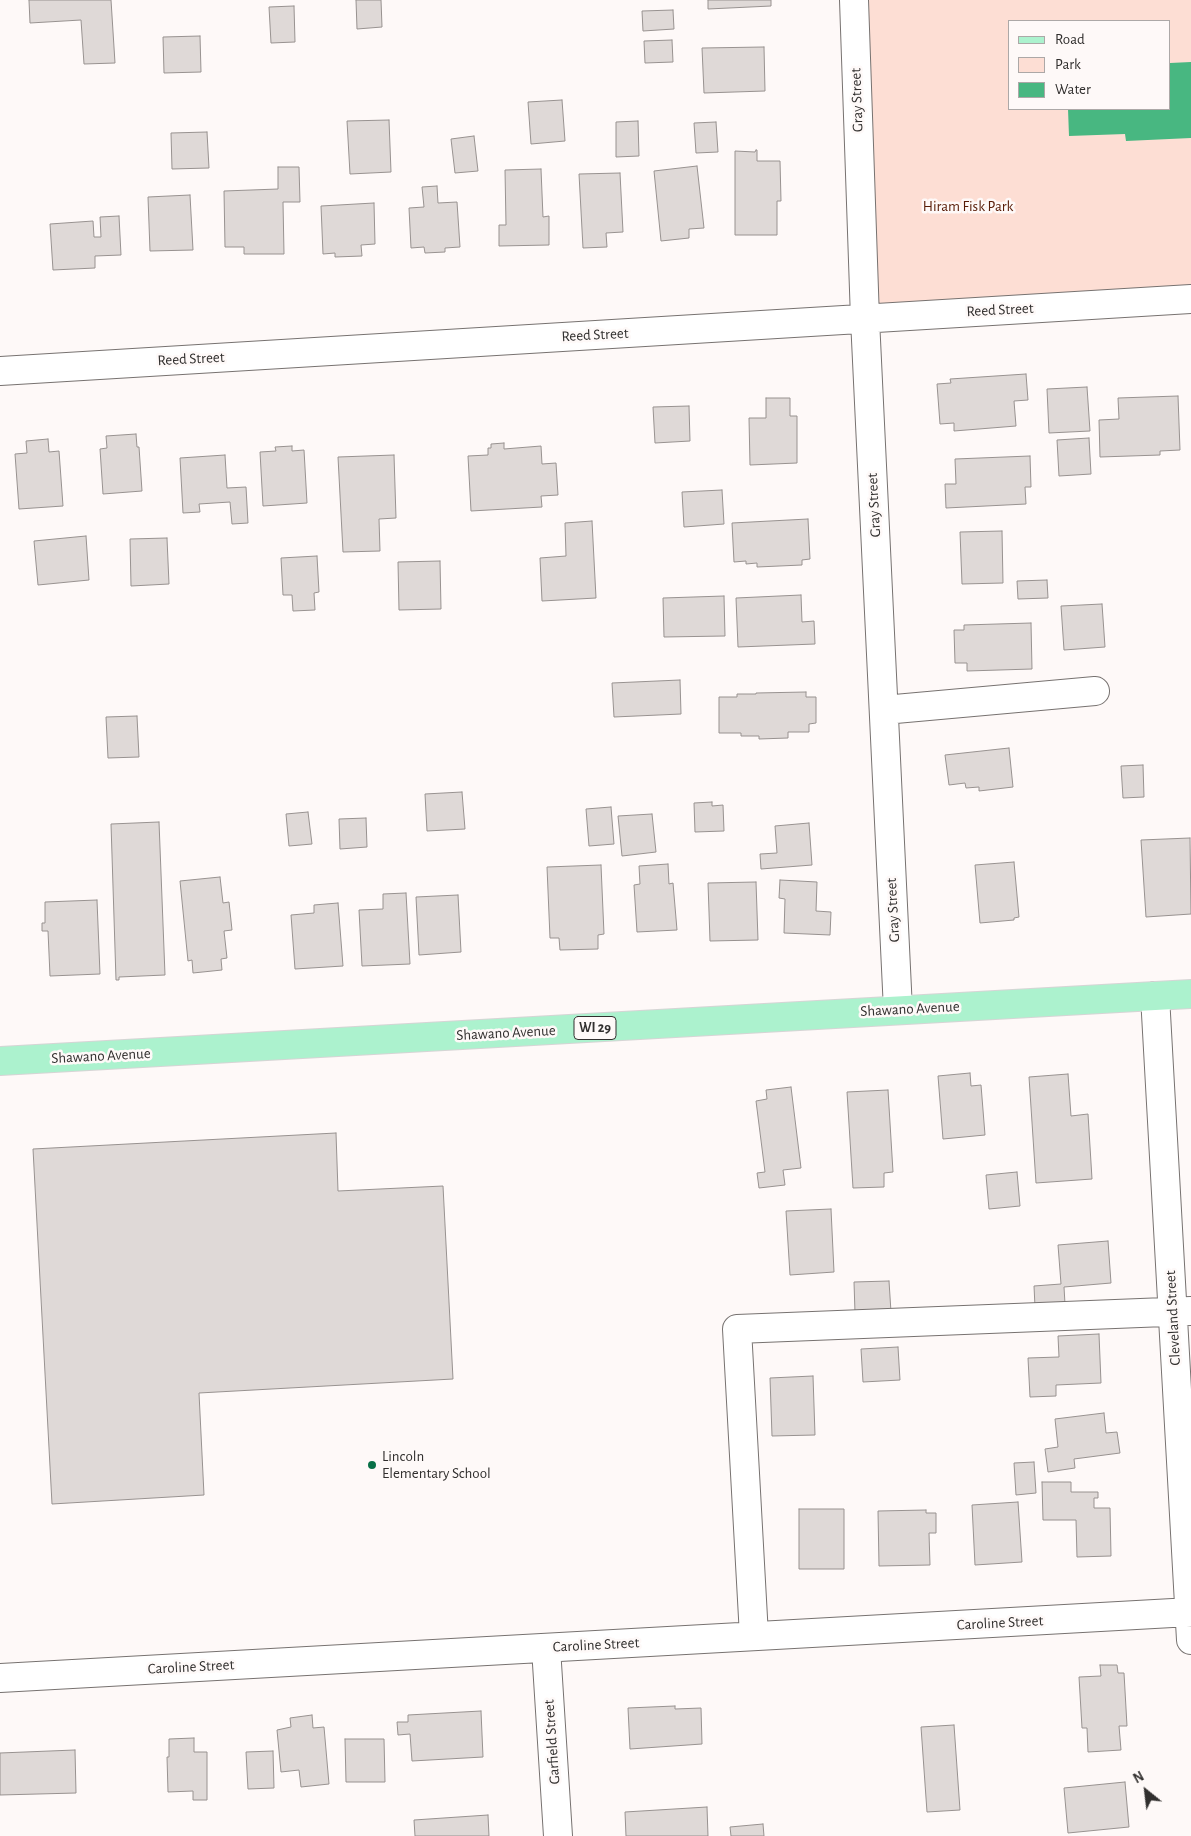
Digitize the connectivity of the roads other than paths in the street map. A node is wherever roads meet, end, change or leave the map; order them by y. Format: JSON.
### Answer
{"nodes":[{"id":1,"x":854,"y":0,"type":"edge"},
{"id":2,"x":1191,"y":299,"type":"edge"},
{"id":3,"x":866,"y":319,"type":"junction"},
{"id":4,"x":0,"y":371,"type":"edge"},
{"id":5,"x":1095,"y":691,"type":"dead end"},
{"id":6,"x":884,"y":710,"type":"junction"},
{"id":7,"x":1191,"y":994,"type":"edge"},
{"id":8,"x":1155,"y":996,"type":"junction"},
{"id":9,"x":898,"y":1010,"type":"junction"},
{"id":10,"x":0,"y":1061,"type":"edge"},
{"id":11,"x":1182,"y":1312,"type":"edge"},
{"id":12,"x":1190,"y":1612,"type":"edge"},
{"id":13,"x":754,"y":1636,"type":"junction"},
{"id":14,"x":1191,"y":1640,"type":"edge"},
{"id":15,"x":546,"y":1648,"type":"junction"},
{"id":16,"x":0,"y":1678,"type":"edge"},
{"id":17,"x":558,"y":1836,"type":"edge"}],
"edges":[{"from":1,"to":3,"type":"street","name":"Gray Street"},
{"from":2,"to":3,"type":"street","name":"Reed Street"},
{"from":3,"to":4,"type":"street","name":"Reed Street"},
{"from":3,"to":6,"type":"street","name":"Gray Street"},
{"from":5,"to":6,"type":"street"},
{"from":6,"to":9,"type":"street","name":"Gray Street"},
{"from":7,"to":8,"type":"main road","name":"Shawano Avenue","number":"WI 29"},
{"from":8,"to":9,"type":"main road","name":"Shawano Avenue","number":"WI 29"},
{"from":8,"to":11,"type":"street","name":"Cleveland Street"},
{"from":9,"to":10,"type":"main road","name":"Shawano Avenue","number":"WI 29"},
{"from":11,"to":12,"type":"street","name":"Cleveland Street"},
{"from":11,"to":13,"type":"street"},
{"from":12,"to":13,"type":"street","name":"Caroline Street"},
{"from":12,"to":14,"type":"street","name":"Cleveland Street"},
{"from":13,"to":15,"type":"street","name":"Caroline Street"},
{"from":15,"to":16,"type":"street","name":"Caroline Street"},
{"from":15,"to":17,"type":"street","name":"Garfield Street"}]}
